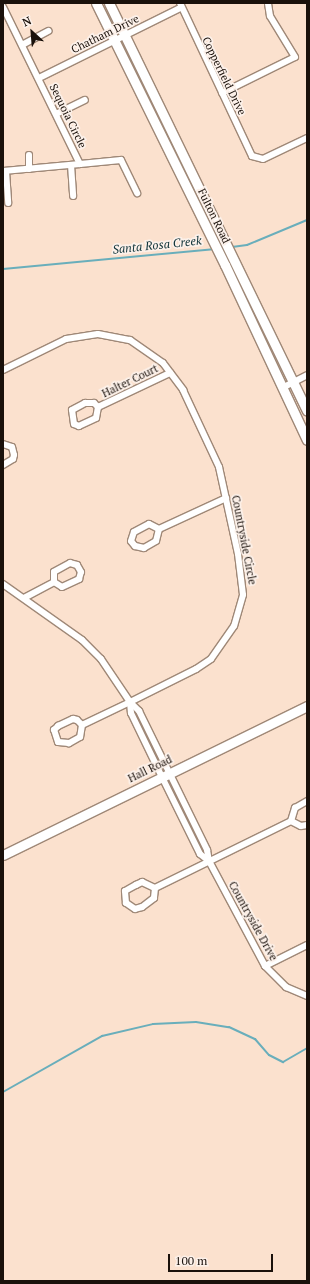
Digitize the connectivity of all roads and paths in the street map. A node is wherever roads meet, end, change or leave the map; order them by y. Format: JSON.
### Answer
{"nodes":[{"id":1,"x":96,"y":3,"type":"edge"},
{"id":2,"x":109,"y":3,"type":"edge"},
{"id":3,"x":268,"y":3,"type":"edge"},
{"id":4,"x":3,"y":6,"type":"edge"},
{"id":5,"x":180,"y":6,"type":"edge"},
{"id":6,"x":48,"y":31,"type":"dead end"},
{"id":7,"x":125,"y":35,"type":"junction"},
{"id":8,"x":114,"y":41,"type":"junction"},
{"id":9,"x":22,"y":45,"type":"junction"},
{"id":10,"x":39,"y":78,"type":"junction"},
{"id":11,"x":222,"y":93,"type":"junction"},
{"id":12,"x":84,"y":100,"type":"dead end"},
{"id":13,"x":56,"y":114,"type":"junction"},
{"id":14,"x":307,"y":138,"type":"edge"},
{"id":15,"x":29,"y":155,"type":"dead end"},
{"id":16,"x":80,"y":164,"type":"junction"},
{"id":17,"x":71,"y":165,"type":"junction"},
{"id":18,"x":29,"y":169,"type":"junction"},
{"id":19,"x":5,"y":171,"type":"edge"},
{"id":20,"x":137,"y":193,"type":"dead end"},
{"id":21,"x":73,"y":196,"type":"dead end"},
{"id":22,"x":8,"y":202,"type":"dead end"},
{"id":23,"x":3,"y":370,"type":"edge"},
{"id":24,"x":170,"y":373,"type":"junction"},
{"id":25,"x":307,"y":375,"type":"edge"},
{"id":26,"x":293,"y":382,"type":"junction"},
{"id":27,"x":282,"y":388,"type":"junction"},
{"id":28,"x":98,"y":407,"type":"junction"},
{"id":29,"x":307,"y":410,"type":"edge"},
{"id":30,"x":307,"y":440,"type":"edge"},
{"id":31,"x":3,"y":444,"type":"edge"},
{"id":32,"x":3,"y":465,"type":"edge"},
{"id":33,"x":226,"y":498,"type":"junction"},
{"id":34,"x":159,"y":529,"type":"junction"},
{"id":35,"x":54,"y":582,"type":"junction"},
{"id":36,"x":3,"y":584,"type":"edge"},
{"id":37,"x":24,"y":598,"type":"junction"},
{"id":38,"x":130,"y":702,"type":"junction"},
{"id":39,"x":307,"y":706,"type":"edge"},
{"id":40,"x":82,"y":725,"type":"junction"},
{"id":41,"x":166,"y":775,"type":"junction"},
{"id":42,"x":307,"y":801,"type":"edge"},
{"id":43,"x":291,"y":821,"type":"junction"},
{"id":44,"x":307,"y":825,"type":"edge"},
{"id":45,"x":3,"y":855,"type":"edge"},
{"id":46,"x":209,"y":861,"type":"junction"},
{"id":47,"x":155,"y":888,"type":"junction"},
{"id":48,"x":307,"y":945,"type":"edge"},
{"id":49,"x":265,"y":966,"type":"junction"},
{"id":50,"x":307,"y":996,"type":"edge"}],
"edges":[{"from":1,"to":8,"type":"main road","name":"Fulton Road"},
{"from":2,"to":7,"type":"main road","name":"Fulton Road"},
{"from":3,"to":11,"type":"street"},
{"from":4,"to":9,"type":"street","name":"Sequoia Circle"},
{"from":5,"to":7,"type":"street","name":"Chatham Drive"},
{"from":5,"to":11,"type":"street","name":"Copperfield Drive"},
{"from":6,"to":9,"type":"street"},
{"from":7,"to":8,"type":"street","name":"Chatham Drive"},
{"from":7,"to":26,"type":"main road","name":"Fulton Road"},
{"from":8,"to":10,"type":"street","name":"Chatham Drive"},
{"from":8,"to":27,"type":"main road","name":"Fulton Road"},
{"from":9,"to":10,"type":"street","name":"Sequoia Circle"},
{"from":10,"to":13,"type":"street","name":"Sequoia Circle"},
{"from":11,"to":14,"type":"street","name":"Copperfield Drive"},
{"from":12,"to":13,"type":"street"},
{"from":13,"to":16,"type":"street","name":"Sequoia Circle"},
{"from":15,"to":18,"type":"street"},
{"from":16,"to":17,"type":"street","name":"Sequoia Circle"},
{"from":16,"to":20,"type":"street"},
{"from":17,"to":18,"type":"street","name":"Sequoia Circle"},
{"from":17,"to":21,"type":"street"},
{"from":18,"to":19,"type":"street","name":"Sequoia Circle"},
{"from":19,"to":22,"type":"street"},
{"from":23,"to":24,"type":"street","name":"Countryside Circle"},
{"from":24,"to":28,"type":"street","name":"Halter Court"},
{"from":24,"to":33,"type":"street","name":"Countryside Circle"},
{"from":25,"to":26,"type":"street"},
{"from":26,"to":27,"type":"street"},
{"from":26,"to":29,"type":"main road","name":"Fulton Road"},
{"from":27,"to":30,"type":"main road","name":"Fulton Road"},
{"from":28,"to":28,"type":"street","name":"Halter Court"},
{"from":31,"to":32,"type":"street"},
{"from":33,"to":34,"type":"street"},
{"from":33,"to":38,"type":"street","name":"Countryside Circle"},
{"from":34,"to":34,"type":"street"},
{"from":35,"to":35,"type":"street"},
{"from":35,"to":37,"type":"street"},
{"from":36,"to":37,"type":"street"},
{"from":37,"to":38,"type":"street"},
{"from":38,"to":40,"type":"street","name":"Countryside Circle"},
{"from":38,"to":41,"type":"street","name":"Countryside Drive"},
{"from":39,"to":41,"type":"main road","name":"Hall Road"},
{"from":40,"to":40,"type":"street"},
{"from":41,"to":45,"type":"main road","name":"Hall Road"},
{"from":41,"to":46,"type":"street","name":"Countryside Drive"},
{"from":42,"to":43,"type":"street"},
{"from":43,"to":44,"type":"street"},
{"from":43,"to":46,"type":"street"},
{"from":46,"to":47,"type":"street"},
{"from":46,"to":49,"type":"street","name":"Countryside Drive"},
{"from":47,"to":47,"type":"street"},
{"from":48,"to":49,"type":"street"},
{"from":49,"to":50,"type":"street","name":"Countryside Drive"}]}
